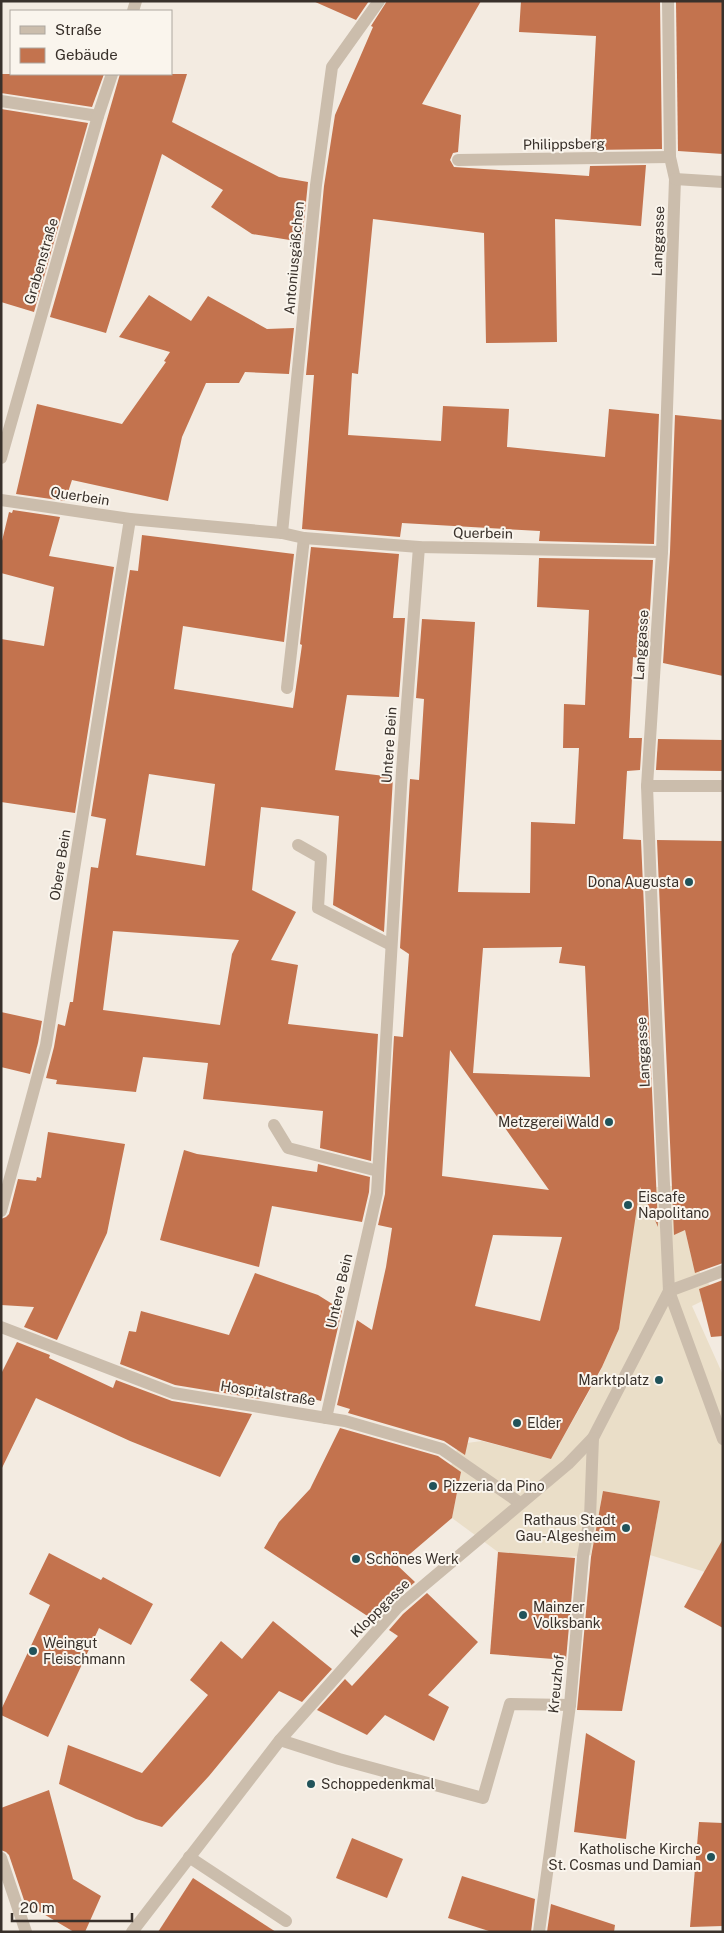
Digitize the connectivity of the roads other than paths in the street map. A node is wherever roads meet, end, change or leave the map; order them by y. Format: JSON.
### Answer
{"nodes":[{"id":1,"x":379,"y":1,"type":"edge"},
{"id":2,"x":668,"y":1,"type":"edge"},
{"id":3,"x":112,"y":75,"type":"edge"},
{"id":4,"x":1,"y":101,"type":"edge"},
{"id":5,"x":98,"y":116,"type":"junction"},
{"id":6,"x":670,"y":157,"type":"junction"},
{"id":7,"x":458,"y":160,"type":"dead end"},
{"id":8,"x":675,"y":179,"type":"junction"},
{"id":9,"x":723,"y":182,"type":"edge"},
{"id":10,"x":1,"y":458,"type":"edge"},
{"id":11,"x":1,"y":500,"type":"edge"},
{"id":12,"x":130,"y":519,"type":"junction"},
{"id":13,"x":282,"y":533,"type":"junction"},
{"id":14,"x":304,"y":538,"type":"junction"},
{"id":15,"x":419,"y":547,"type":"junction"},
{"id":16,"x":662,"y":552,"type":"junction"},
{"id":17,"x":287,"y":688,"type":"dead end"},
{"id":18,"x":647,"y":786,"type":"junction"},
{"id":19,"x":723,"y":786,"type":"edge"},
{"id":20,"x":298,"y":845,"type":"dead end"},
{"id":21,"x":391,"y":945,"type":"junction"},
{"id":22,"x":274,"y":1126,"type":"dead end"},
{"id":23,"x":378,"y":1171,"type":"junction"},
{"id":24,"x":1,"y":1211,"type":"edge"},
{"id":25,"x":723,"y":1271,"type":"edge"},
{"id":26,"x":669,"y":1292,"type":"junction"},
{"id":27,"x":1,"y":1327,"type":"edge"},
{"id":28,"x":326,"y":1418,"type":"junction"},
{"id":29,"x":593,"y":1438,"type":"junction"},
{"id":30,"x":723,"y":1439,"type":"edge"},
{"id":31,"x":520,"y":1503,"type":"junction"},
{"id":32,"x":570,"y":1706,"type":"junction"},
{"id":33,"x":280,"y":1740,"type":"junction"},
{"id":34,"x":189,"y":1857,"type":"junction"},
{"id":35,"x":1,"y":1858,"type":"edge"},
{"id":36,"x":286,"y":1921,"type":"dead end"},
{"id":37,"x":26,"y":1932,"type":"edge"},
{"id":38,"x":132,"y":1932,"type":"edge"},
{"id":39,"x":538,"y":1932,"type":"edge"}],
"edges":[{"from":1,"to":13,"type":"street","name":"Antoniusgäßchen"},
{"from":2,"to":6,"type":"street","name":"Langgasse"},
{"from":3,"to":5,"type":"street","name":"Grabenstraße"},
{"from":4,"to":5,"type":"street"},
{"from":5,"to":10,"type":"street","name":"Grabenstraße"},
{"from":6,"to":7,"type":"street","name":"Philippsberg"},
{"from":6,"to":8,"type":"street","name":"Langgasse"},
{"from":8,"to":9,"type":"street"},
{"from":8,"to":16,"type":"street","name":"Langgasse"},
{"from":11,"to":12,"type":"street","name":"Querbein"},
{"from":12,"to":13,"type":"street","name":"Querbein"},
{"from":12,"to":24,"type":"street","name":"Obere Bein"},
{"from":13,"to":14,"type":"street","name":"Querbein"},
{"from":14,"to":15,"type":"street","name":"Querbein"},
{"from":14,"to":17,"type":"street"},
{"from":15,"to":16,"type":"street","name":"Querbein"},
{"from":15,"to":21,"type":"street","name":"Untere Bein"},
{"from":16,"to":18,"type":"street","name":"Langgasse"},
{"from":18,"to":19,"type":"street"},
{"from":18,"to":26,"type":"street","name":"Langgasse"},
{"from":20,"to":21,"type":"street"},
{"from":21,"to":23,"type":"street","name":"Untere Bein"},
{"from":22,"to":23,"type":"street"},
{"from":23,"to":28,"type":"street","name":"Untere Bein"},
{"from":25,"to":26,"type":"street"},
{"from":26,"to":29,"type":"street","name":"Kloppgasse"},
{"from":26,"to":30,"type":"street"},
{"from":27,"to":28,"type":"street","name":"Hospitalstraße"},
{"from":28,"to":31,"type":"street","name":"Hospitalstraße"},
{"from":29,"to":31,"type":"street","name":"Kloppgasse"},
{"from":29,"to":32,"type":"street","name":"Kreuzhof"},
{"from":31,"to":33,"type":"street","name":"Kloppgasse"},
{"from":32,"to":33,"type":"street"},
{"from":32,"to":39,"type":"street","name":"Kreuzhof"},
{"from":33,"to":34,"type":"street","name":"Kloppgasse"},
{"from":34,"to":36,"type":"street"},
{"from":34,"to":38,"type":"street","name":"Kloppgasse"},
{"from":35,"to":37,"type":"street"}]}
